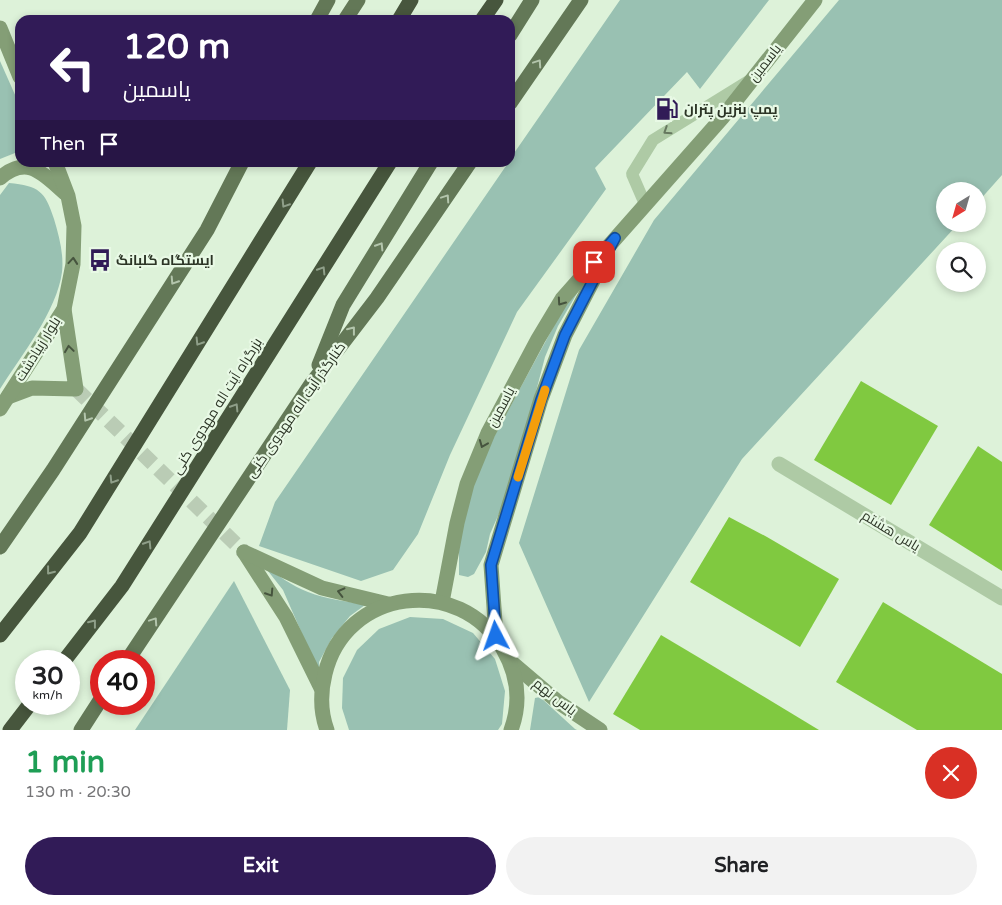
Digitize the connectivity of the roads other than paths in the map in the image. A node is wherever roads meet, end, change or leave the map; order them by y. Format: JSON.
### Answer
{"nodes":[{"id":1,"x":328,"y":0,"type":"edge"},
{"id":2,"x":358,"y":0,"type":"edge"},
{"id":3,"x":411,"y":0,"type":"edge"},
{"id":4,"x":496,"y":0,"type":"edge"},
{"id":5,"x":532,"y":0,"type":"edge"},
{"id":6,"x":581,"y":0,"type":"edge"},
{"id":7,"x":815,"y":0,"type":"edge"},
{"id":8,"x":320,"y":15,"type":"edge"},
{"id":9,"x":348,"y":15,"type":"edge"},
{"id":10,"x":402,"y":15,"type":"edge"},
{"id":11,"x":486,"y":15,"type":"edge"},
{"id":12,"x":515,"y":27,"type":"edge"},
{"id":13,"x":0,"y":28,"type":"edge"},
{"id":14,"x":15,"y":65,"type":"edge"},
{"id":15,"x":754,"y":78,"type":"junction"},
{"id":16,"x":515,"y":96,"type":"edge"},
{"id":17,"x":20,"y":167,"type":"edge"},
{"id":18,"x":28,"y":167,"type":"edge"},
{"id":19,"x":57,"y":167,"type":"edge"},
{"id":20,"x":239,"y":167,"type":"edge"},
{"id":21,"x":248,"y":167,"type":"edge"},
{"id":22,"x":307,"y":167,"type":"edge"},
{"id":23,"x":387,"y":167,"type":"edge"},
{"id":24,"x":428,"y":167,"type":"edge"},
{"id":25,"x":467,"y":167,"type":"edge"},
{"id":26,"x":0,"y":178,"type":"edge"},
{"id":27,"x":68,"y":196,"type":"junction"},
{"id":28,"x":645,"y":204,"type":"junction"},
{"id":29,"x":207,"y":230,"type":"junction"},
{"id":30,"x":615,"y":238,"type":"junction"},
{"id":31,"x":64,"y":309,"type":"junction"},
{"id":32,"x":312,"y":383,"type":"junction"},
{"id":33,"x":4,"y":403,"type":"edge"},
{"id":34,"x":779,"y":464,"type":"dead end"},
{"id":35,"x":0,"y":547,"type":"edge"},
{"id":36,"x":1002,"y":598,"type":"edge"},
{"id":37,"x":442,"y":602,"type":"junction"},
{"id":38,"x":388,"y":604,"type":"junction"},
{"id":39,"x":0,"y":634,"type":"edge"},
{"id":40,"x":496,"y":636,"type":"junction"},
{"id":41,"x":73,"y":650,"type":"edge"},
{"id":42,"x":134,"y":650,"type":"edge"},
{"id":43,"x":511,"y":662,"type":"junction"},
{"id":44,"x":321,"y":688,"type":"junction"},
{"id":45,"x":22,"y":715,"type":"edge"},
{"id":46,"x":91,"y":715,"type":"edge"},
{"id":47,"x":323,"y":726,"type":"edge"},
{"id":48,"x":10,"y":730,"type":"edge"},
{"id":49,"x":81,"y":730,"type":"edge"},
{"id":50,"x":511,"y":730,"type":"edge"},
{"id":51,"x":600,"y":730,"type":"edge"}],
"edges":[{"from":1,"to":8,"type":"main road"},
{"from":2,"to":9,"type":"main road"},
{"from":3,"to":10,"type":"highway"},
{"from":4,"to":11,"type":"highway"},
{"from":5,"to":12,"type":"main road"},
{"from":16,"to":6,"type":"main road","one_way":true},
{"from":7,"to":15,"type":"street","name":"یاسمین"},
{"from":13,"to":14,"type":"street"},
{"from":15,"to":28,"type":"street","name":"یاسمین"},
{"from":15,"to":28,"type":"lane","one_way":true},
{"from":17,"to":26,"type":"street"},
{"from":18,"to":27,"type":"street"},
{"from":19,"to":27,"type":"street","name":"بلوار زیبادشت"},
{"from":20,"to":29,"type":"main road"},
{"from":21,"to":29,"type":"main road"},
{"from":22,"to":39,"type":"highway","one_way":true},
{"from":41,"to":23,"type":"highway","name":"بزرگراه آیت اله مهدوی کنی","one_way":true},
{"from":32,"to":24,"type":"main road","one_way":true},
{"from":32,"to":25,"type":"main road","name":"کنارگذر آیت اله مهدوی کنی","one_way":true},
{"from":31,"to":27,"type":"street","name":"بلوار زیبادشت","one_way":true},
{"from":28,"to":30,"type":"street","name":"یاسمین"},
{"from":29,"to":35,"type":"main road","one_way":true},
{"from":30,"to":37,"type":"street","name":"یاسمین","one_way":true},
{"from":30,"to":40,"type":"street","name":"یاسمین"},
{"from":31,"to":33,"type":"street","name":"بلوار زیبادشت"},
{"from":33,"to":31,"type":"street","one_way":true},
{"from":42,"to":32,"type":"main road","name":"کنارگذر آیت اله مهدوی کنی","one_way":true},
{"from":34,"to":36,"type":"street","name":"یاس هشتم"},
{"from":37,"to":38,"type":"street"},
{"from":37,"to":40,"type":"street"},
{"from":38,"to":44,"type":"street"},
{"from":38,"to":44,"type":"street","one_way":true},
{"from":40,"to":43,"type":"street"},
{"from":43,"to":50,"type":"street"},
{"from":43,"to":51,"type":"street","name":"یاس نهم"},
{"from":44,"to":47,"type":"street"},
{"from":45,"to":48,"type":"highway"},
{"from":46,"to":49,"type":"main road"}]}
